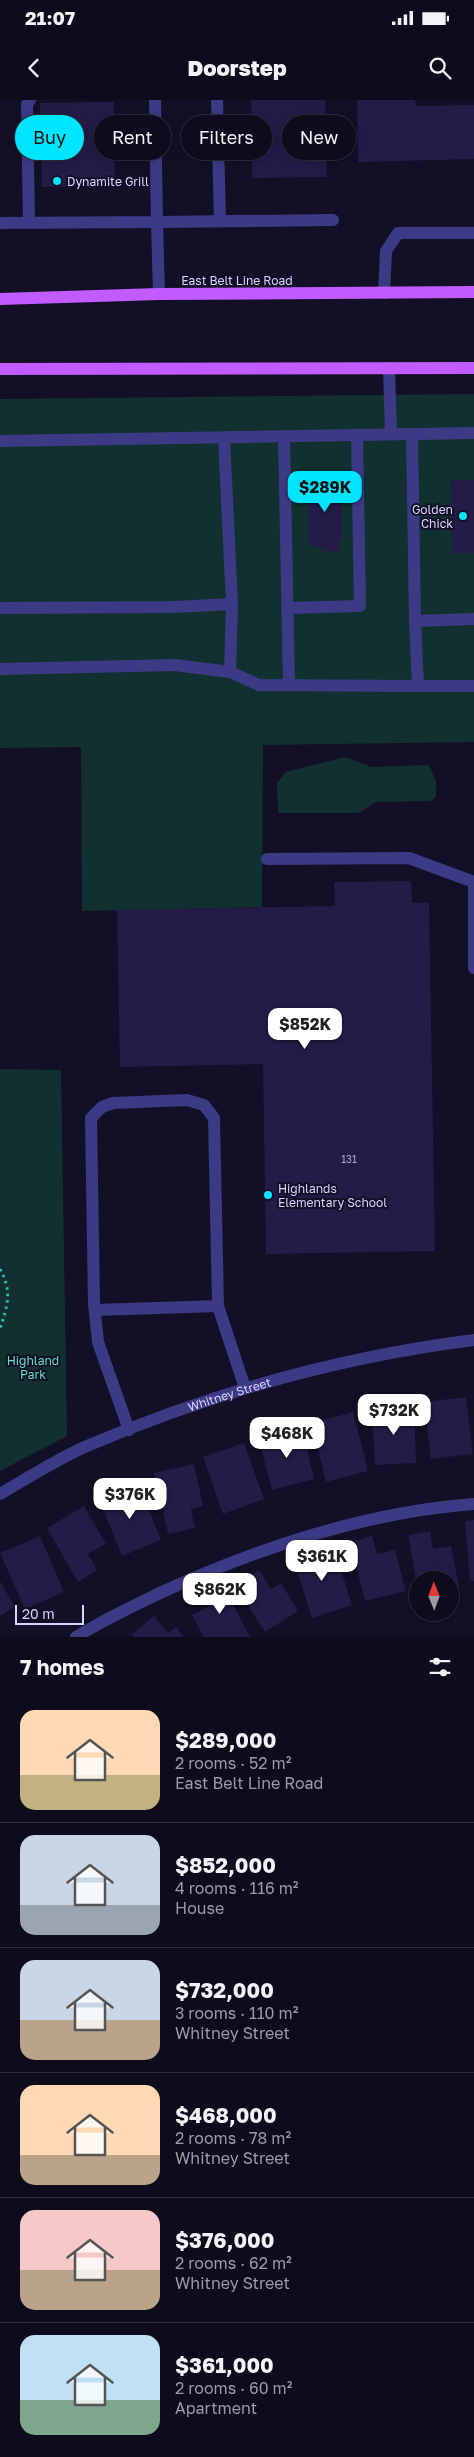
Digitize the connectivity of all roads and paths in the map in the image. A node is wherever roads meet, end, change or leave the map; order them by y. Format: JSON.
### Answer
{"nodes":[{"id":1,"x":30,"y":100,"type":"edge"},
{"id":2,"x":155,"y":100,"type":"edge"},
{"id":3,"x":217,"y":100,"type":"edge"},
{"id":4,"x":333,"y":220,"type":"dead end"},
{"id":5,"x":220,"y":221,"type":"junction"},
{"id":6,"x":157,"y":222,"type":"junction"},
{"id":7,"x":0,"y":223,"type":"edge"},
{"id":8,"x":29,"y":223,"type":"junction"},
{"id":9,"x":474,"y":233,"type":"edge"},
{"id":10,"x":474,"y":292,"type":"edge"},
{"id":11,"x":384,"y":293,"type":"junction"},
{"id":12,"x":159,"y":294,"type":"junction"},
{"id":13,"x":0,"y":299,"type":"edge"},
{"id":14,"x":389,"y":368,"type":"junction"},
{"id":15,"x":474,"y":368,"type":"edge"},
{"id":16,"x":0,"y":369,"type":"edge"},
{"id":17,"x":474,"y":433,"type":"edge"},
{"id":18,"x":391,"y":434,"type":"junction"},
{"id":19,"x":357,"y":435,"type":"junction"},
{"id":20,"x":412,"y":435,"type":"junction"},
{"id":21,"x":284,"y":436,"type":"junction"},
{"id":22,"x":224,"y":438,"type":"junction"},
{"id":23,"x":0,"y":441,"type":"edge"},
{"id":24,"x":232,"y":604,"type":"junction"},
{"id":25,"x":0,"y":608,"type":"edge"},
{"id":26,"x":287,"y":608,"type":"junction"},
{"id":27,"x":474,"y":619,"type":"edge"},
{"id":28,"x":415,"y":621,"type":"junction"},
{"id":29,"x":0,"y":669,"type":"edge"},
{"id":30,"x":230,"y":672,"type":"junction"},
{"id":31,"x":289,"y":685,"type":"junction"},
{"id":32,"x":418,"y":686,"type":"junction"},
{"id":33,"x":474,"y":686,"type":"edge"},
{"id":34,"x":267,"y":859,"type":"dead end"},
{"id":35,"x":474,"y":883,"type":"edge"},
{"id":36,"x":474,"y":968,"type":"edge"},
{"id":37,"x":0,"y":1270,"type":"edge"},
{"id":38,"x":218,"y":1306,"type":"junction"},
{"id":39,"x":96,"y":1310,"type":"junction"},
{"id":40,"x":0,"y":1329,"type":"edge"},
{"id":41,"x":474,"y":1340,"type":"edge"},
{"id":42,"x":245,"y":1388,"type":"junction"},
{"id":43,"x":129,"y":1430,"type":"junction"},
{"id":44,"x":0,"y":1494,"type":"edge"},
{"id":45,"x":474,"y":1504,"type":"edge"},
{"id":46,"x":76,"y":1637,"type":"edge"}],
"edges":[{"from":1,"to":8,"type":"street"},
{"from":2,"to":6,"type":"street"},
{"from":3,"to":5,"type":"street"},
{"from":4,"to":5,"type":"street"},
{"from":5,"to":6,"type":"street"},
{"from":6,"to":8,"type":"street"},
{"from":6,"to":12,"type":"street"},
{"from":7,"to":8,"type":"street"},
{"from":9,"to":11,"type":"street"},
{"from":10,"to":11,"type":"main road","name":"East Belt Line Road"},
{"from":11,"to":12,"type":"main road","name":"East Belt Line Road"},
{"from":12,"to":13,"type":"main road","name":"East Belt Line Road"},
{"from":14,"to":15,"type":"main road"},
{"from":14,"to":16,"type":"main road"},
{"from":14,"to":18,"type":"street"},
{"from":17,"to":20,"type":"street"},
{"from":18,"to":19,"type":"street"},
{"from":18,"to":20,"type":"street"},
{"from":19,"to":21,"type":"street"},
{"from":19,"to":26,"type":"street"},
{"from":20,"to":28,"type":"street"},
{"from":21,"to":22,"type":"street"},
{"from":21,"to":26,"type":"street"},
{"from":22,"to":23,"type":"street"},
{"from":22,"to":24,"type":"street"},
{"from":24,"to":25,"type":"street"},
{"from":24,"to":30,"type":"street"},
{"from":26,"to":31,"type":"street"},
{"from":27,"to":28,"type":"street"},
{"from":28,"to":32,"type":"street"},
{"from":29,"to":30,"type":"street"},
{"from":30,"to":31,"type":"street"},
{"from":31,"to":32,"type":"street"},
{"from":32,"to":33,"type":"street"},
{"from":34,"to":35,"type":"street"},
{"from":35,"to":36,"type":"street"},
{"from":37,"to":40,"type":"path"},
{"from":38,"to":39,"type":"street"},
{"from":38,"to":39,"type":"street"},
{"from":38,"to":42,"type":"street"},
{"from":39,"to":43,"type":"street"},
{"from":41,"to":42,"type":"street","name":"Whitney Street"},
{"from":42,"to":43,"type":"street","name":"Whitney Street"},
{"from":43,"to":44,"type":"street","name":"Whitney Street"},
{"from":45,"to":46,"type":"street"}]}
